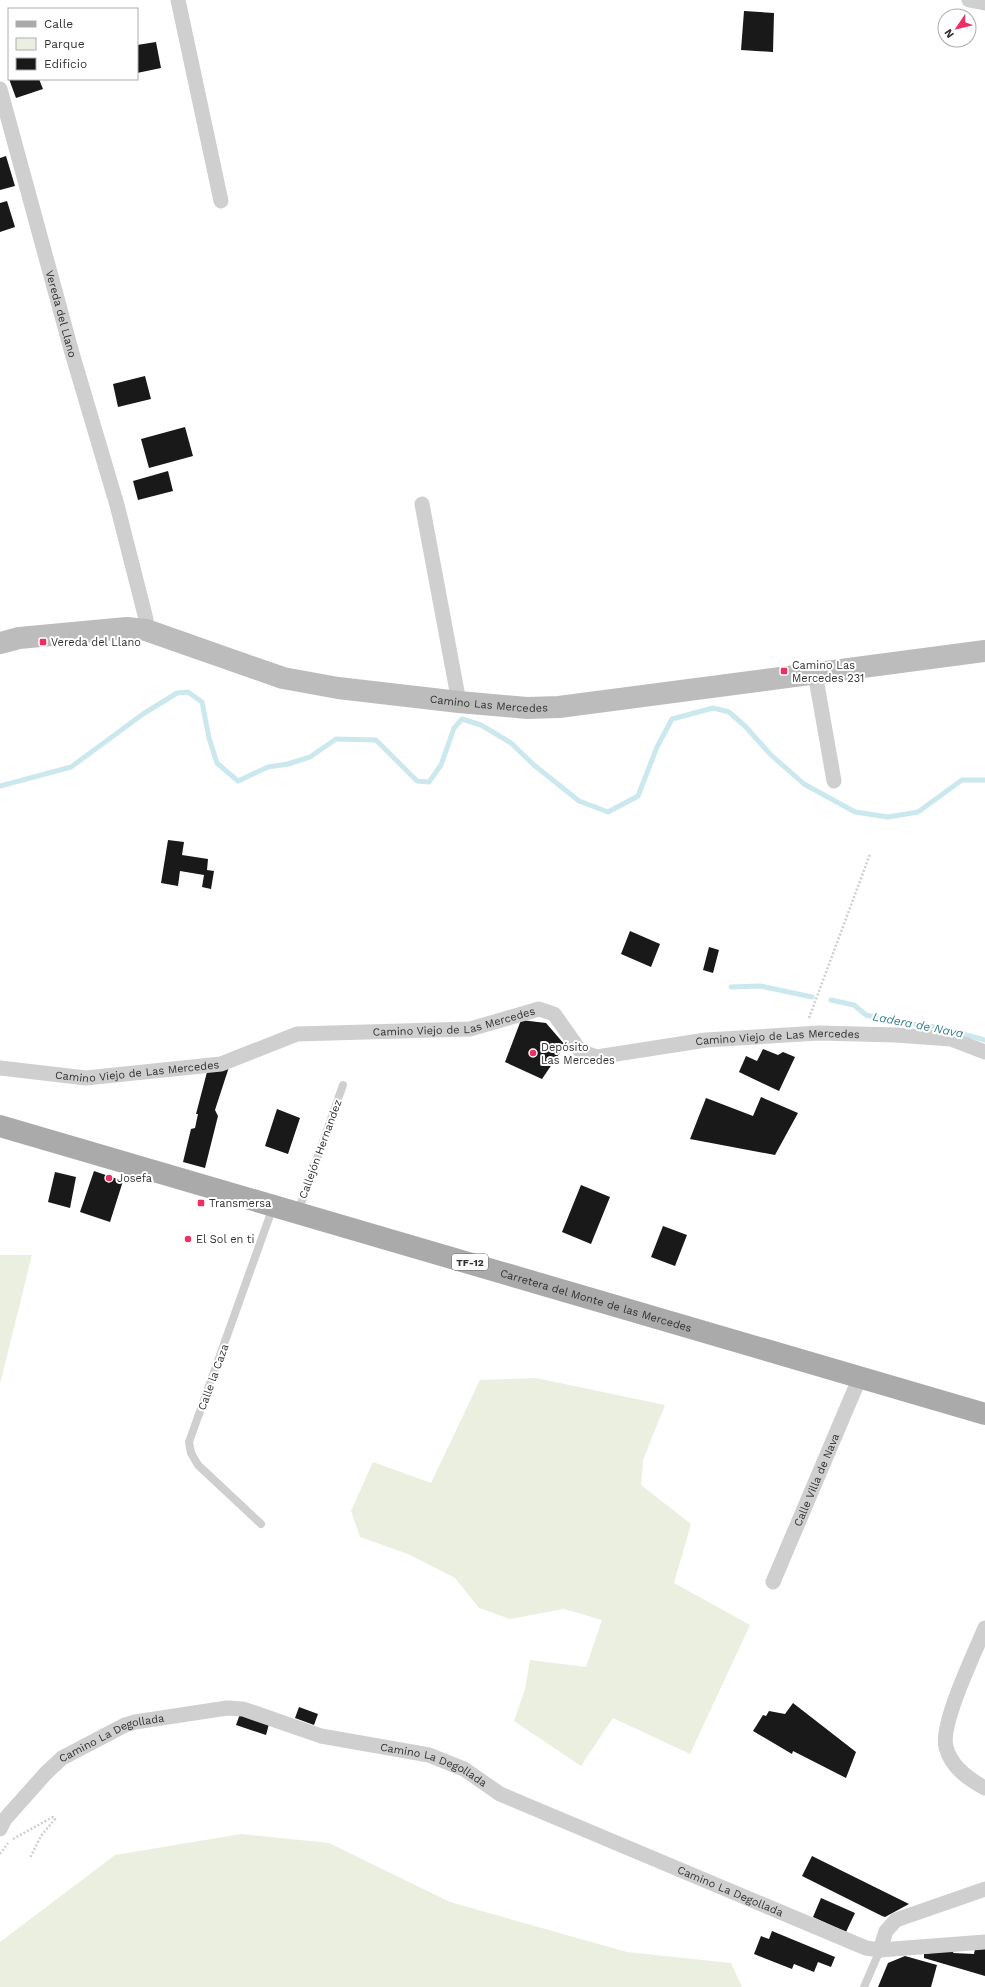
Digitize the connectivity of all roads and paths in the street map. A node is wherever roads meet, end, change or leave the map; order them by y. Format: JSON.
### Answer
{"nodes":[{"id":1,"x":178,"y":0,"type":"edge"},
{"id":2,"x":969,"y":0,"type":"edge"},
{"id":3,"x":985,"y":3,"type":"edge"},
{"id":4,"x":0,"y":89,"type":"edge"},
{"id":5,"x":221,"y":201,"type":"dead end"},
{"id":6,"x":422,"y":504,"type":"dead end"},
{"id":7,"x":146,"y":630,"type":"junction"},
{"id":8,"x":0,"y":643,"type":"edge"},
{"id":9,"x":985,"y":650,"type":"edge"},
{"id":10,"x":815,"y":673,"type":"junction"},
{"id":11,"x":459,"y":702,"type":"junction"},
{"id":12,"x":834,"y":781,"type":"dead end"},
{"id":13,"x":870,"y":854,"type":"dead end"},
{"id":14,"x":803,"y":1034,"type":"junction"},
{"id":15,"x":985,"y":1052,"type":"edge"},
{"id":16,"x":0,"y":1068,"type":"edge"},
{"id":17,"x":343,"y":1085,"type":"dead end"},
{"id":18,"x":0,"y":1126,"type":"edge"},
{"id":19,"x":273,"y":1206,"type":"junction"},
{"id":20,"x":298,"y":1212,"type":"junction"},
{"id":21,"x":860,"y":1377,"type":"junction"},
{"id":22,"x":985,"y":1414,"type":"edge"},
{"id":23,"x":260,"y":1524,"type":"dead end"},
{"id":24,"x":774,"y":1582,"type":"dead end"},
{"id":25,"x":985,"y":1628,"type":"edge"},
{"id":26,"x":985,"y":1788,"type":"edge"},
{"id":27,"x":0,"y":1829,"type":"edge"},
{"id":28,"x":0,"y":1854,"type":"edge"},
{"id":29,"x":30,"y":1858,"type":"dead end"},
{"id":30,"x":985,"y":1889,"type":"edge"},
{"id":31,"x":985,"y":1942,"type":"edge"},
{"id":32,"x":880,"y":1950,"type":"junction"},
{"id":33,"x":864,"y":1987,"type":"edge"}],
"edges":[{"from":1,"to":5,"type":"street"},
{"from":2,"to":3,"type":"street"},
{"from":4,"to":7,"type":"street","name":"Vereda del Llano"},
{"from":6,"to":11,"type":"street"},
{"from":7,"to":8,"type":"main road","name":"Camino Las Mercedes"},
{"from":7,"to":11,"type":"main road","name":"Camino Las Mercedes"},
{"from":9,"to":10,"type":"main road","name":"Camino Las Mercedes"},
{"from":10,"to":11,"type":"main road","name":"Camino Las Mercedes"},
{"from":10,"to":12,"type":"street"},
{"from":13,"to":14,"type":"path"},
{"from":14,"to":15,"type":"street","name":"Camino Viejo de Las Mercedes"},
{"from":14,"to":16,"type":"street","name":"Camino Viejo de Las Mercedes"},
{"from":17,"to":20,"type":"lane","name":"Callejón Hernandez"},
{"from":18,"to":19,"type":"main road","name":"Carretera del Monte de las Mercedes","number":"TF-12"},
{"from":19,"to":20,"type":"main road","name":"Carretera del Monte de las Mercedes","number":"TF-12"},
{"from":19,"to":23,"type":"lane","name":"Calle la Caza"},
{"from":20,"to":21,"type":"main road","name":"Carretera del Monte de las Mercedes","number":"TF-12"},
{"from":21,"to":22,"type":"main road","name":"Carretera del Monte de las Mercedes","number":"TF-12"},
{"from":21,"to":24,"type":"street","name":"Calle Villa de Nava"},
{"from":25,"to":26,"type":"street"},
{"from":27,"to":32,"type":"street","name":"Camino La Degollada"},
{"from":28,"to":29,"type":"path"},
{"from":30,"to":32,"type":"street"},
{"from":31,"to":32,"type":"street","name":"Camino La Degollada"},
{"from":32,"to":33,"type":"lane"}]}
